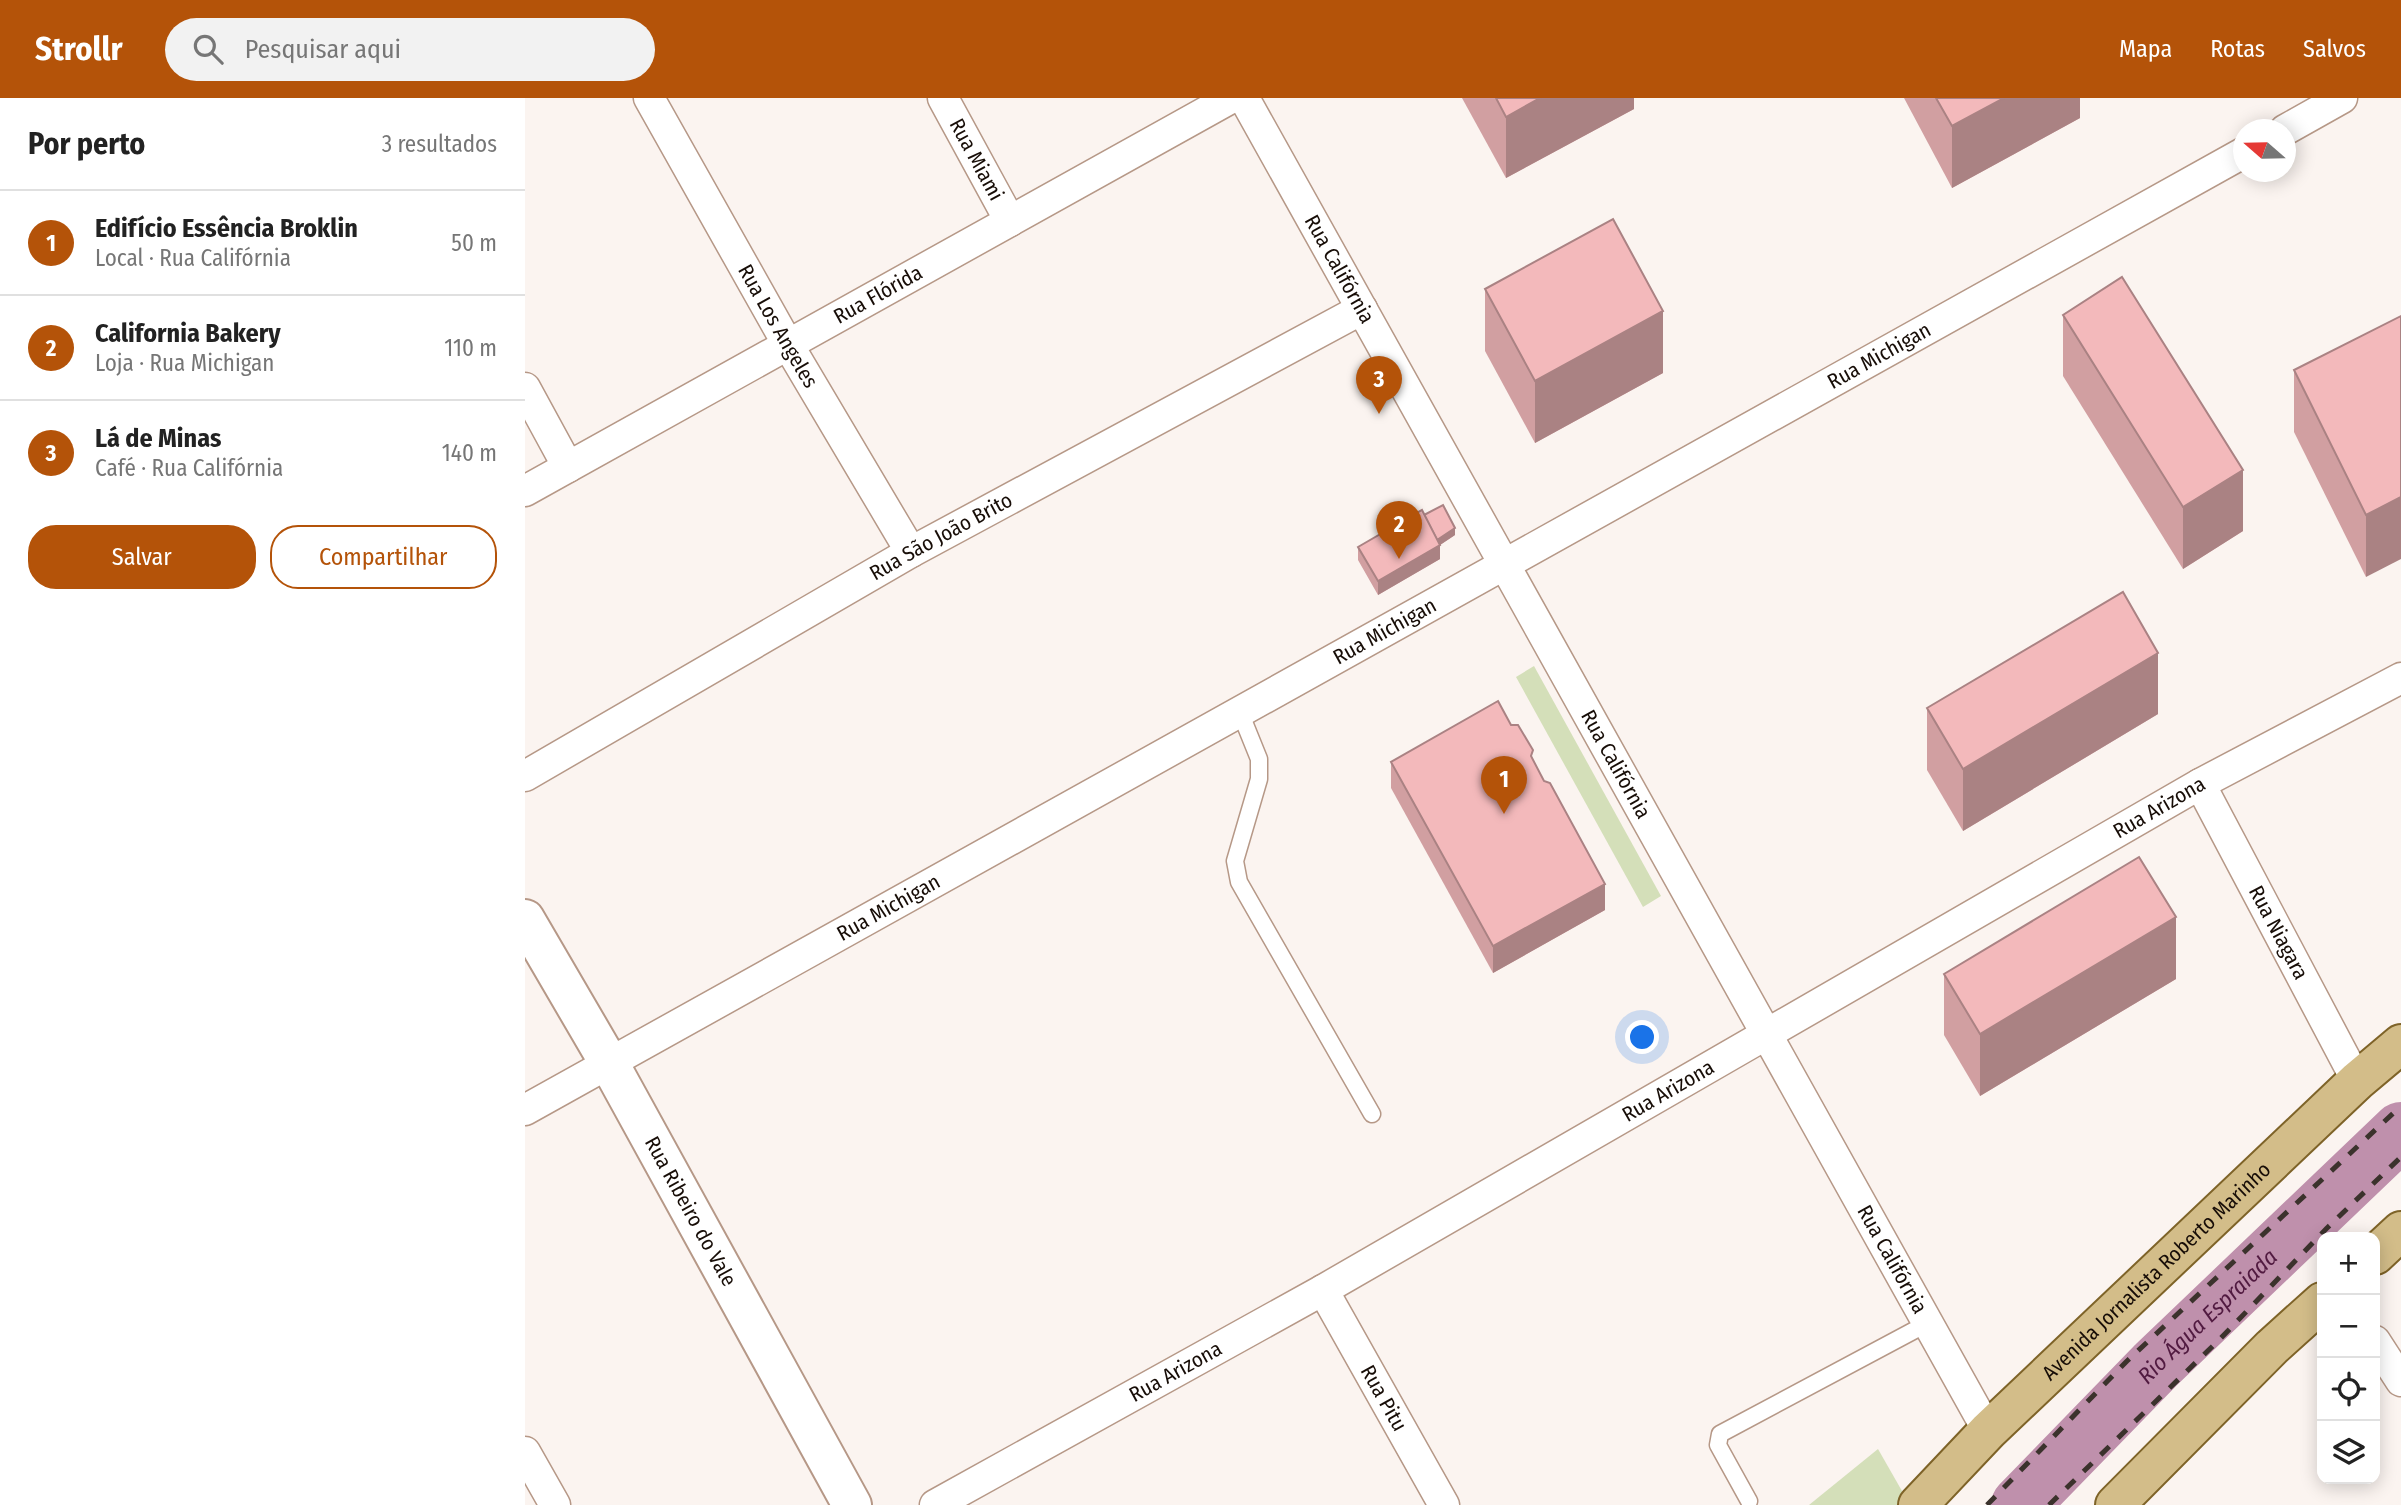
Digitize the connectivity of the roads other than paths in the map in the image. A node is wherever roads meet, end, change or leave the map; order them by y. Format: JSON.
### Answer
{"nodes":[{"id":1,"x":649,"y":98,"type":"edge"},
{"id":2,"x":943,"y":98,"type":"edge"},
{"id":3,"x":1231,"y":98,"type":"edge"},
{"id":4,"x":1244,"y":98,"type":"edge"},
{"id":5,"x":2342,"y":98,"type":"edge"},
{"id":6,"x":2296,"y":124,"type":"edge"},
{"id":7,"x":2233,"y":159,"type":"edge"},
{"id":8,"x":1010,"y":221,"type":"junction"},
{"id":9,"x":1362,"y":309,"type":"junction"},
{"id":10,"x":787,"y":343,"type":"junction"},
{"id":11,"x":525,"y":388,"type":"edge"},
{"id":12,"x":568,"y":467,"type":"junction"},
{"id":13,"x":525,"y":491,"type":"edge"},
{"id":14,"x":911,"y":552,"type":"junction"},
{"id":15,"x":1505,"y":566,"type":"junction"},
{"id":16,"x":2401,"y":678,"type":"edge"},
{"id":17,"x":1240,"y":712,"type":"junction"},
{"id":18,"x":525,"y":776,"type":"edge"},
{"id":19,"x":2200,"y":784,"type":"junction"},
{"id":20,"x":525,"y":919,"type":"edge"},
{"id":21,"x":1767,"y":1036,"type":"junction"},
{"id":22,"x":2401,"y":1044,"type":"edge"},
{"id":23,"x":609,"y":1063,"type":"junction"},
{"id":24,"x":2357,"y":1081,"type":"junction"},
{"id":25,"x":525,"y":1110,"type":"edge"},
{"id":26,"x":1372,"y":1114,"type":"dead end"},
{"id":27,"x":2401,"y":1231,"type":"edge"},
{"id":28,"x":2380,"y":1250,"type":"edge"},
{"id":29,"x":1323,"y":1290,"type":"junction"},
{"id":30,"x":2317,"y":1306,"type":"edge"},
{"id":31,"x":1928,"y":1323,"type":"junction"},
{"id":32,"x":2380,"y":1349,"type":"edge"},
{"id":33,"x":2401,"y":1381,"type":"edge"},
{"id":34,"x":1988,"y":1431,"type":"junction"},
{"id":35,"x":525,"y":1452,"type":"edge"},
{"id":36,"x":1749,"y":1501,"type":"dead end"},
{"id":37,"x":555,"y":1505,"type":"edge"},
{"id":38,"x":852,"y":1505,"type":"edge"},
{"id":39,"x":935,"y":1505,"type":"edge"},
{"id":40,"x":1444,"y":1505,"type":"edge"},
{"id":41,"x":1918,"y":1505,"type":"edge"},
{"id":42,"x":2115,"y":1505,"type":"edge"}],
"edges":[{"from":1,"to":10,"type":"street","name":"Rua Los Angeles"},
{"from":2,"to":8,"type":"street","name":"Rua Miami"},
{"from":3,"to":8,"type":"street","name":"Rua Flórida"},
{"from":4,"to":9,"type":"street","name":"Rua Califórnia"},
{"from":5,"to":6,"type":"street"},
{"from":7,"to":15,"type":"street","name":"Rua Michigan"},
{"from":8,"to":10,"type":"street","name":"Rua Flórida"},
{"from":9,"to":14,"type":"street","name":"Rua São João Brito"},
{"from":9,"to":15,"type":"street","name":"Rua Califórnia"},
{"from":10,"to":12,"type":"street","name":"Rua Flórida"},
{"from":10,"to":14,"type":"street","name":"Rua Los Angeles"},
{"from":11,"to":12,"type":"street"},
{"from":12,"to":13,"type":"street","name":"Rua Flórida"},
{"from":14,"to":18,"type":"street","name":"Rua São João Brito"},
{"from":15,"to":17,"type":"street","name":"Rua Michigan"},
{"from":15,"to":21,"type":"street","name":"Rua Califórnia"},
{"from":16,"to":19,"type":"street","name":"Rua Arizona"},
{"from":17,"to":23,"type":"street","name":"Rua Michigan"},
{"from":17,"to":26,"type":"lane"},
{"from":19,"to":21,"type":"street","name":"Rua Arizona"},
{"from":19,"to":24,"type":"street","name":"Rua Niagara"},
{"from":20,"to":23,"type":"street","name":"Rua Ribeiro do Vale"},
{"from":21,"to":29,"type":"street","name":"Rua Arizona"},
{"from":21,"to":31,"type":"street","name":"Rua Califórnia"},
{"from":22,"to":24,"type":"main road","name":"Avenida Jornalista Roberto Marinho"},
{"from":23,"to":25,"type":"street","name":"Rua Michigan"},
{"from":23,"to":38,"type":"street","name":"Rua Ribeiro do Vale"},
{"from":24,"to":34,"type":"main road","name":"Avenida Jornalista Roberto Marinho"},
{"from":27,"to":28,"type":"main road"},
{"from":29,"to":39,"type":"street","name":"Rua Arizona"},
{"from":29,"to":40,"type":"street","name":"Rua Pitu"},
{"from":30,"to":42,"type":"main road"},
{"from":31,"to":34,"type":"street","name":"Rua Califórnia"},
{"from":31,"to":36,"type":"lane"},
{"from":32,"to":33,"type":"street"},
{"from":34,"to":41,"type":"main road","name":"Avenida Jornalista Roberto Marinho"},
{"from":35,"to":37,"type":"street"}]}
